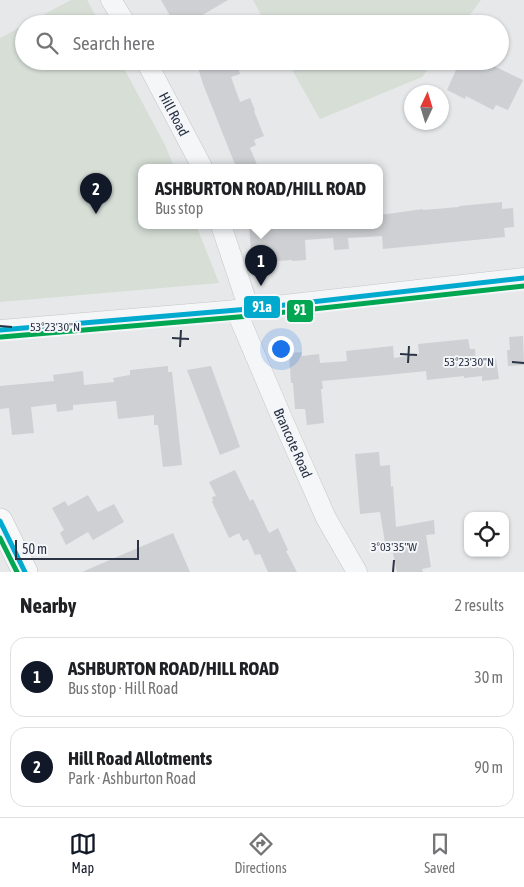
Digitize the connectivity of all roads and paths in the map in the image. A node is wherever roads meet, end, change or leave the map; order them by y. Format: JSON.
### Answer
{"nodes":[{"id":1,"x":112,"y":0,"type":"edge"},
{"id":2,"x":121,"y":15,"type":"edge"},
{"id":3,"x":151,"y":70,"type":"edge"},
{"id":4,"x":200,"y":164,"type":"edge"},
{"id":5,"x":222,"y":229,"type":"edge"},
{"id":6,"x":524,"y":278,"type":"edge"},
{"id":7,"x":243,"y":310,"type":"junction"},
{"id":8,"x":0,"y":330,"type":"edge"},
{"id":9,"x":0,"y":521,"type":"edge"},
{"id":10,"x":25,"y":572,"type":"edge"},
{"id":11,"x":357,"y":572,"type":"edge"}],
"edges":[{"from":1,"to":2,"type":"street"},
{"from":3,"to":4,"type":"street","name":"Hill Road"},
{"from":5,"to":7,"type":"street"},
{"from":6,"to":7,"type":"street"},
{"from":7,"to":8,"type":"street"},
{"from":7,"to":11,"type":"street","name":"Brancote Road"},
{"from":9,"to":10,"type":"main road"}]}
